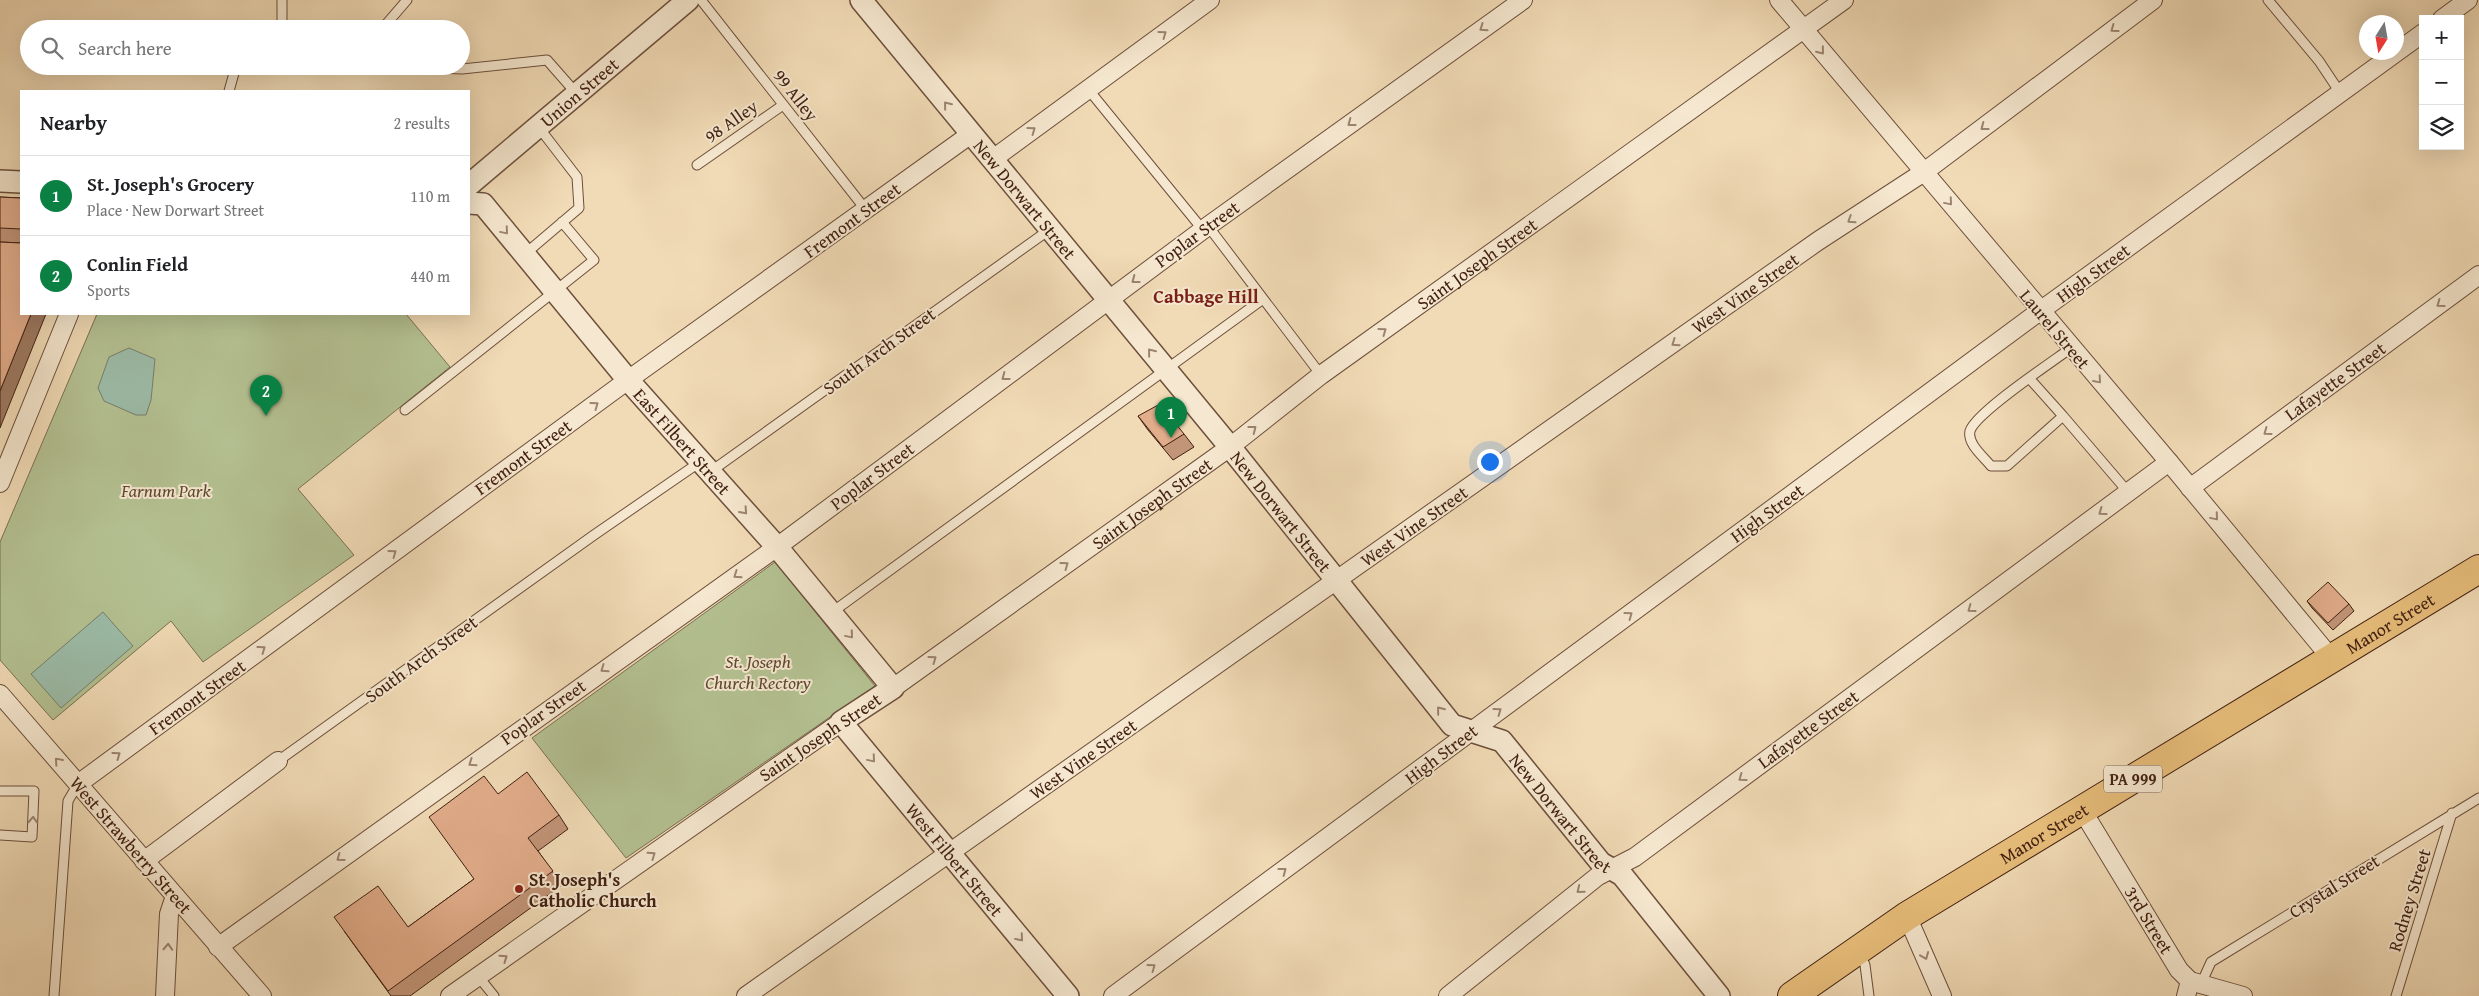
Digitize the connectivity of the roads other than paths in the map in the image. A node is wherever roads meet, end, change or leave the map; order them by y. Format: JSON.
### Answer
{"nodes":[{"id":1,"x":282,"y":0,"type":"edge"},
{"id":2,"x":407,"y":0,"type":"edge"},
{"id":3,"x":688,"y":0,"type":"edge"},
{"id":4,"x":701,"y":0,"type":"edge"},
{"id":5,"x":861,"y":0,"type":"edge"},
{"id":6,"x":1210,"y":0,"type":"edge"},
{"id":7,"x":1523,"y":0,"type":"edge"},
{"id":8,"x":1779,"y":0,"type":"edge"},
{"id":9,"x":1844,"y":0,"type":"edge"},
{"id":10,"x":2153,"y":0,"type":"edge"},
{"id":11,"x":2268,"y":0,"type":"edge"},
{"id":12,"x":2468,"y":0,"type":"edge"},
{"id":13,"x":2447,"y":15,"type":"edge"},
{"id":14,"x":282,"y":20,"type":"edge"},
{"id":15,"x":390,"y":20,"type":"edge"},
{"id":16,"x":1804,"y":29,"type":"junction"},
{"id":17,"x":2419,"y":36,"type":"edge"},
{"id":18,"x":470,"y":69,"type":"edge"},
{"id":19,"x":233,"y":75,"type":"edge"},
{"id":20,"x":1088,"y":89,"type":"junction"},
{"id":21,"x":229,"y":90,"type":"edge"},
{"id":22,"x":576,"y":93,"type":"junction"},
{"id":23,"x":2341,"y":94,"type":"junction"},
{"id":24,"x":783,"y":105,"type":"junction"},
{"id":25,"x":537,"y":125,"type":"junction"},
{"id":26,"x":971,"y":134,"type":"junction"},
{"id":27,"x":993,"y":159,"type":"junction"},
{"id":28,"x":697,"y":165,"type":"dead end"},
{"id":29,"x":1924,"y":172,"type":"junction"},
{"id":30,"x":0,"y":181,"type":"edge"},
{"id":31,"x":20,"y":182,"type":"edge"},
{"id":32,"x":470,"y":184,"type":"edge"},
{"id":33,"x":470,"y":203,"type":"edge"},
{"id":34,"x":866,"y":210,"type":"junction"},
{"id":35,"x":562,"y":222,"type":"junction"},
{"id":36,"x":1205,"y":228,"type":"junction"},
{"id":37,"x":1048,"y":230,"type":"junction"},
{"id":38,"x":524,"y":254,"type":"junction"},
{"id":39,"x":2479,"y":275,"type":"edge"},
{"id":40,"x":556,"y":291,"type":"junction"},
{"id":41,"x":1263,"y":299,"type":"junction"},
{"id":42,"x":1108,"y":300,"type":"junction"},
{"id":43,"x":2040,"y":311,"type":"junction"},
{"id":44,"x":69,"y":315,"type":"edge"},
{"id":45,"x":2071,"y":348,"type":"junction"},
{"id":46,"x":1166,"y":371,"type":"junction"},
{"id":47,"x":1321,"y":375,"type":"junction"},
{"id":48,"x":2030,"y":378,"type":"junction"},
{"id":49,"x":628,"y":380,"type":"junction"},
{"id":50,"x":405,"y":410,"type":"dead end"},
{"id":51,"x":2063,"y":416,"type":"junction"},
{"id":52,"x":1230,"y":447,"type":"junction"},
{"id":53,"x":2169,"y":462,"type":"junction"},
{"id":54,"x":705,"y":467,"type":"junction"},
{"id":55,"x":0,"y":483,"type":"edge"},
{"id":56,"x":2190,"y":488,"type":"junction"},
{"id":57,"x":2128,"y":492,"type":"junction"},
{"id":58,"x":776,"y":547,"type":"junction"},
{"id":59,"x":2479,"y":569,"type":"edge"},
{"id":60,"x":1336,"y":581,"type":"junction"},
{"id":61,"x":831,"y":613,"type":"junction"},
{"id":62,"x":2331,"y":658,"type":"junction"},
{"id":63,"x":893,"y":688,"type":"junction"},
{"id":64,"x":0,"y":694,"type":"edge"},
{"id":65,"x":840,"y":722,"type":"junction"},
{"id":66,"x":1471,"y":731,"type":"junction"},
{"id":67,"x":278,"y":761,"type":"joint"},
{"id":68,"x":78,"y":784,"type":"junction"},
{"id":69,"x":0,"y":791,"type":"edge"},
{"id":70,"x":2479,"y":798,"type":"edge"},
{"id":71,"x":2082,"y":810,"type":"junction"},
{"id":72,"x":2452,"y":813,"type":"junction"},
{"id":73,"x":0,"y":835,"type":"edge"},
{"id":74,"x":950,"y":853,"type":"junction"},
{"id":75,"x":144,"y":861,"type":"junction"},
{"id":76,"x":1611,"y":869,"type":"junction"},
{"id":77,"x":177,"y":899,"type":"junction"},
{"id":78,"x":1907,"y":916,"type":"junction"},
{"id":79,"x":218,"y":947,"type":"junction"},
{"id":80,"x":1858,"y":949,"type":"junction"},
{"id":81,"x":478,"y":976,"type":"junction"},
{"id":82,"x":2192,"y":987,"type":"edge"},
{"id":83,"x":54,"y":996,"type":"edge"},
{"id":84,"x":165,"y":996,"type":"edge"},
{"id":85,"x":262,"y":996,"type":"edge"},
{"id":86,"x":450,"y":996,"type":"edge"},
{"id":87,"x":494,"y":996,"type":"edge"},
{"id":88,"x":746,"y":996,"type":"edge"},
{"id":89,"x":1068,"y":996,"type":"edge"},
{"id":90,"x":1113,"y":996,"type":"edge"},
{"id":91,"x":1448,"y":996,"type":"edge"},
{"id":92,"x":1719,"y":996,"type":"edge"},
{"id":93,"x":1792,"y":996,"type":"edge"},
{"id":94,"x":1869,"y":996,"type":"edge"},
{"id":95,"x":1942,"y":996,"type":"edge"},
{"id":96,"x":2243,"y":996,"type":"edge"},
{"id":97,"x":2396,"y":996,"type":"edge"}],
"edges":[{"from":1,"to":14,"type":"lane"},
{"from":2,"to":15,"type":"lane"},
{"from":3,"to":22,"type":"street","name":"Union Street"},
{"from":4,"to":24,"type":"lane","name":"99 Alley"},
{"from":26,"to":5,"type":"street","name":"New Dorwart Street","one_way":true},
{"from":20,"to":6,"type":"street","one_way":true},
{"from":7,"to":36,"type":"street","name":"Poplar Street","one_way":true},
{"from":8,"to":16,"type":"street","name":"Laurel Street"},
{"from":9,"to":16,"type":"street","name":"Saint Joseph Street"},
{"from":10,"to":29,"type":"street","name":"West Vine Street","one_way":true},
{"from":11,"to":23,"type":"lane"},
{"from":12,"to":13,"type":"street"},
{"from":16,"to":29,"type":"street","name":"Laurel Street","one_way":true},
{"from":47,"to":16,"type":"street","name":"Saint Joseph Street","one_way":true},
{"from":17,"to":23,"type":"street","name":"High Street"},
{"from":18,"to":22,"type":"lane"},
{"from":19,"to":21,"type":"lane"},
{"from":27,"to":20,"type":"street","one_way":true},
{"from":20,"to":36,"type":"lane"},
{"from":22,"to":25,"type":"street","name":"Union Street"},
{"from":23,"to":43,"type":"street","name":"High Street"},
{"from":24,"to":28,"type":"lane","name":"98 Alley"},
{"from":24,"to":34,"type":"lane","name":"99 Alley"},
{"from":25,"to":32,"type":"street","name":"Union Street"},
{"from":25,"to":35,"type":"lane"},
{"from":26,"to":27,"type":"street","name":"New Dorwart Street"},
{"from":26,"to":34,"type":"street","name":"Fremont Street"},
{"from":27,"to":37,"type":"street","name":"New Dorwart Street"},
{"from":29,"to":43,"type":"street","name":"Laurel Street","one_way":true},
{"from":29,"to":60,"type":"street","name":"West Vine Street","one_way":true},
{"from":30,"to":31,"type":"street"},
{"from":33,"to":38,"type":"street","name":"East Filbert Street","one_way":true},
{"from":34,"to":49,"type":"street","name":"Fremont Street"},
{"from":35,"to":38,"type":"lane"},
{"from":35,"to":40,"type":"lane"},
{"from":36,"to":41,"type":"lane"},
{"from":36,"to":42,"type":"street","name":"Poplar Street","one_way":true},
{"from":37,"to":42,"type":"street","name":"New Dorwart Street"},
{"from":37,"to":54,"type":"lane","name":"South Arch Street"},
{"from":38,"to":40,"type":"street","name":"East Filbert Street"},
{"from":39,"to":56,"type":"street","name":"Lafayette Street","one_way":true},
{"from":40,"to":49,"type":"street","name":"East Filbert Street"},
{"from":40,"to":50,"type":"lane"},
{"from":41,"to":46,"type":"lane"},
{"from":41,"to":47,"type":"lane"},
{"from":46,"to":42,"type":"street","name":"New Dorwart Street","one_way":true},
{"from":42,"to":58,"type":"street","name":"Poplar Street","one_way":true},
{"from":43,"to":45,"type":"street","name":"Laurel Street"},
{"from":66,"to":43,"type":"street","name":"High Street","one_way":true},
{"from":44,"to":55,"type":"street"},
{"from":45,"to":48,"type":"lane"},
{"from":45,"to":53,"type":"street","name":"Laurel Street","one_way":true},
{"from":46,"to":52,"type":"street","name":"New Dorwart Street"},
{"from":46,"to":61,"type":"lane"},
{"from":52,"to":47,"type":"street","name":"Saint Joseph Street","one_way":true},
{"from":48,"to":51,"type":"lane"},
{"from":48,"to":51,"type":"lane"},
{"from":49,"to":54,"type":"street","name":"East Filbert Street"},
{"from":68,"to":49,"type":"street","name":"Fremont Street","one_way":true},
{"from":51,"to":57,"type":"lane"},
{"from":52,"to":60,"type":"street","name":"New Dorwart Street"},
{"from":63,"to":52,"type":"street","name":"Saint Joseph Street","one_way":true},
{"from":53,"to":56,"type":"street","name":"Laurel Street"},
{"from":53,"to":57,"type":"street","name":"Lafayette Street"},
{"from":54,"to":58,"type":"street","name":"East Filbert Street","one_way":true},
{"from":54,"to":67,"type":"lane","name":"South Arch Street"},
{"from":56,"to":62,"type":"street","name":"Laurel Street","one_way":true},
{"from":57,"to":76,"type":"street","name":"Lafayette Street","one_way":true},
{"from":58,"to":61,"type":"street","name":"East Filbert Street"},
{"from":58,"to":79,"type":"street","name":"Poplar Street","one_way":true},
{"from":59,"to":62,"type":"main road","name":"Manor Street","number":"PA 999"},
{"from":66,"to":60,"type":"street","name":"New Dorwart Street","one_way":true},
{"from":60,"to":74,"type":"street","name":"West Vine Street"},
{"from":61,"to":63,"type":"street","name":"East Filbert Street","one_way":true},
{"from":62,"to":71,"type":"main road","name":"Manor Street","number":"PA 999"},
{"from":63,"to":65,"type":"street","name":"Saint Joseph Street"},
{"from":68,"to":64,"type":"street","name":"West Strawberry Street","one_way":true},
{"from":65,"to":74,"type":"street","name":"West Filbert Street","one_way":true},
{"from":81,"to":65,"type":"street","name":"Saint Joseph Street","one_way":true},
{"from":66,"to":76,"type":"street","name":"New Dorwart Street"},
{"from":90,"to":66,"type":"street","name":"High Street","one_way":true},
{"from":67,"to":75,"type":"street","name":"South Arch Street"},
{"from":68,"to":75,"type":"street","name":"West Strawberry Street"},
{"from":68,"to":83,"type":"lane"},
{"from":73,"to":69,"type":"lane","one_way":true},
{"from":70,"to":72,"type":"lane","name":"Crystal Street"},
{"from":71,"to":78,"type":"main road","name":"Manor Street","number":"PA 999"},
{"from":71,"to":82,"type":"street","name":"3rd Street"},
{"from":72,"to":82,"type":"lane","name":"Crystal Street"},
{"from":72,"to":97,"type":"lane","name":"Rodney Street"},
{"from":74,"to":88,"type":"street","name":"West Vine Street"},
{"from":74,"to":89,"type":"street","name":"West Filbert Street","one_way":true},
{"from":75,"to":77,"type":"street","name":"West Strawberry Street"},
{"from":76,"to":91,"type":"street","name":"Lafayette Street","one_way":true},
{"from":76,"to":92,"type":"street","name":"New Dorwart Street"},
{"from":77,"to":79,"type":"street","name":"West Strawberry Street"},
{"from":84,"to":77,"type":"street","one_way":true},
{"from":78,"to":80,"type":"main road","name":"Manor Street","number":"PA 999"},
{"from":78,"to":95,"type":"street","one_way":true},
{"from":79,"to":85,"type":"street","name":"West Strawberry Street"},
{"from":80,"to":93,"type":"main road","name":"Manor Street","number":"PA 999"},
{"from":80,"to":94,"type":"lane"},
{"from":81,"to":86,"type":"street","name":"Saint Joseph Street"},
{"from":81,"to":87,"type":"lane"},
{"from":82,"to":96,"type":"street"}]}
